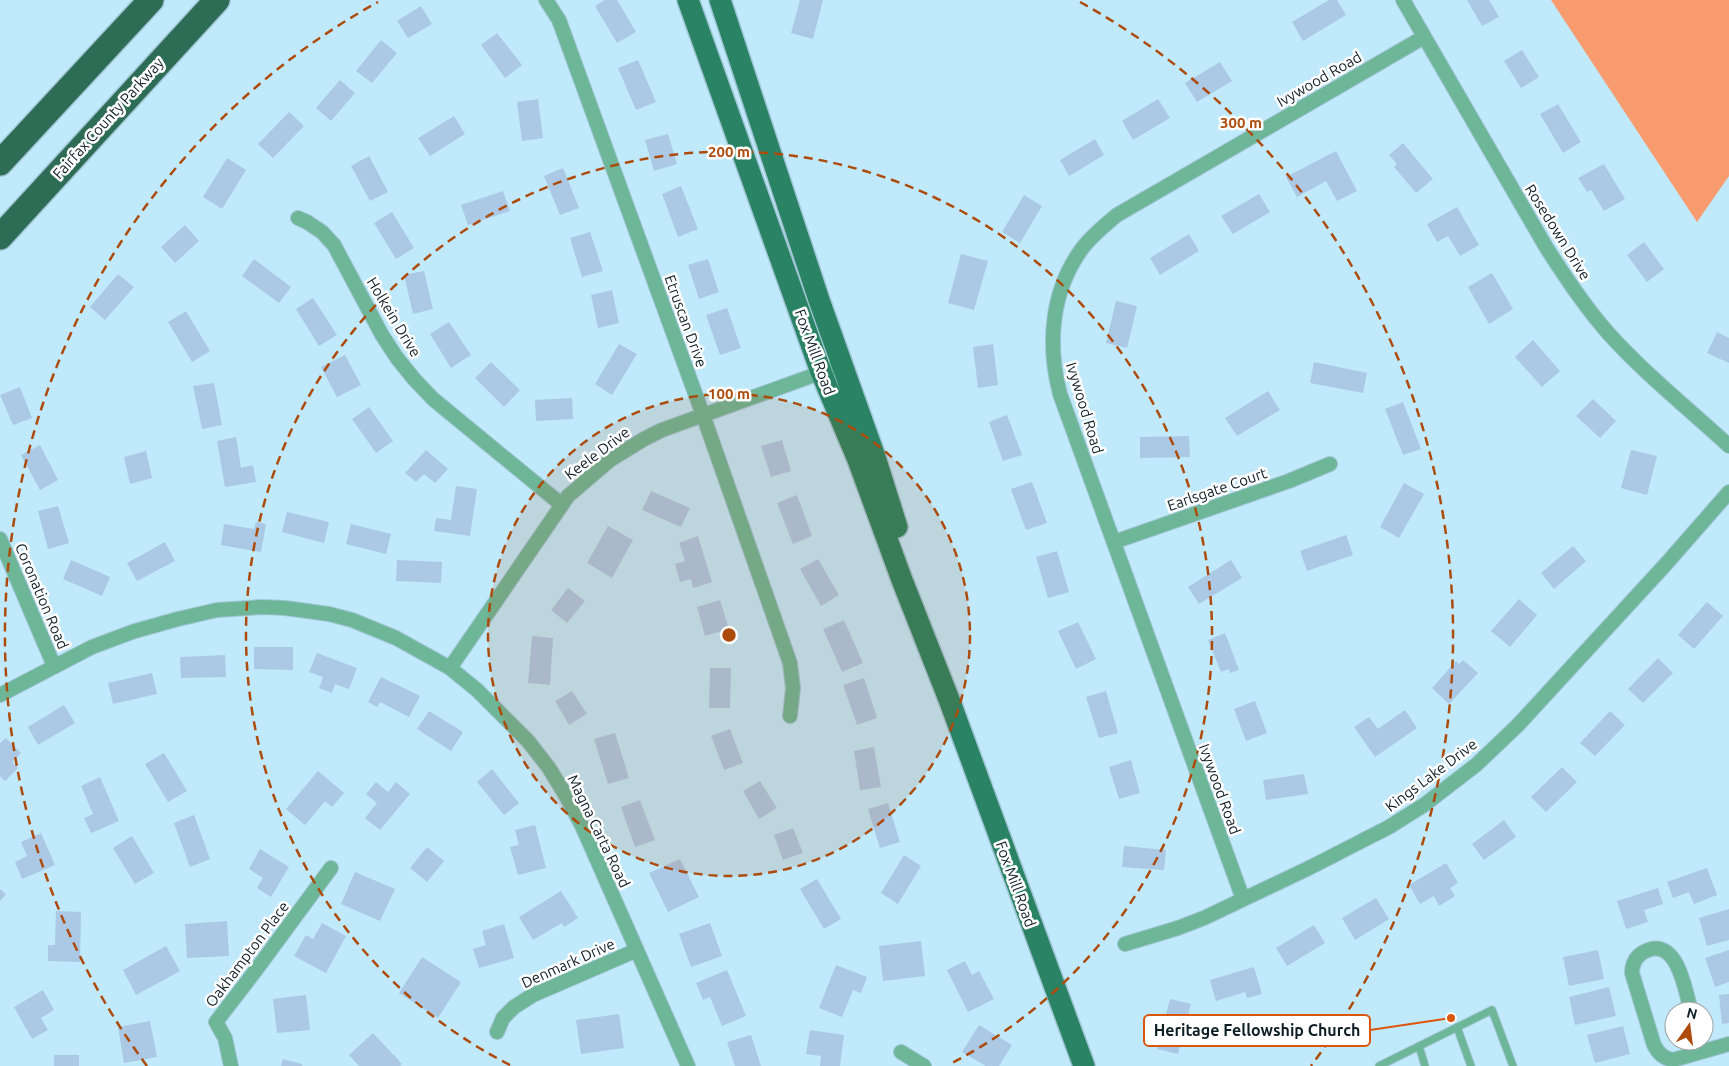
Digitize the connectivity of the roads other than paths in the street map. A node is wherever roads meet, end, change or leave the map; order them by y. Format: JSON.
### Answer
{"nodes":[{"id":1,"x":151,"y":0,"type":"edge"},
{"id":2,"x":217,"y":0,"type":"edge"},
{"id":3,"x":546,"y":0,"type":"edge"},
{"id":4,"x":688,"y":0,"type":"edge"},
{"id":5,"x":1403,"y":0,"type":"edge"},
{"id":6,"x":722,"y":3,"type":"edge"},
{"id":7,"x":1424,"y":37,"type":"junction"},
{"id":8,"x":0,"y":164,"type":"edge"},
{"id":9,"x":298,"y":218,"type":"dead end"},
{"id":10,"x":0,"y":237,"type":"edge"},
{"id":11,"x":842,"y":365,"type":"junction"},
{"id":12,"x":821,"y":372,"type":"junction"},
{"id":13,"x":703,"y":415,"type":"junction"},
{"id":14,"x":1729,"y":446,"type":"edge"},
{"id":15,"x":1330,"y":464,"type":"dead end"},
{"id":16,"x":1729,"y":492,"type":"edge"},
{"id":17,"x":562,"y":505,"type":"junction"},
{"id":18,"x":0,"y":539,"type":"edge"},
{"id":19,"x":1114,"y":542,"type":"junction"},
{"id":20,"x":54,"y":666,"type":"junction"},
{"id":21,"x":450,"y":668,"type":"junction"},
{"id":22,"x":0,"y":695,"type":"edge"},
{"id":23,"x":950,"y":702,"type":"junction"},
{"id":24,"x":790,"y":716,"type":"dead end"},
{"id":25,"x":331,"y":868,"type":"dead end"},
{"id":26,"x":1243,"y":899,"type":"junction"},
{"id":27,"x":1125,"y":944,"type":"dead end"},
{"id":28,"x":637,"y":950,"type":"junction"},
{"id":29,"x":1688,"y":1001,"type":"edge"},
{"id":30,"x":1457,"y":1027,"type":"junction"},
{"id":31,"x":497,"y":1032,"type":"dead end"},
{"id":32,"x":1729,"y":1044,"type":"edge"},
{"id":33,"x":1714,"y":1045,"type":"edge"},
{"id":34,"x":1418,"y":1046,"type":"junction"},
{"id":35,"x":1691,"y":1051,"type":"edge"},
{"id":36,"x":901,"y":1052,"type":"dead end"},
{"id":37,"x":231,"y":1066,"type":"edge"},
{"id":38,"x":688,"y":1066,"type":"edge"},
{"id":39,"x":924,"y":1066,"type":"edge"},
{"id":40,"x":1084,"y":1066,"type":"edge"},
{"id":41,"x":1378,"y":1066,"type":"edge"},
{"id":42,"x":1426,"y":1066,"type":"edge"},
{"id":43,"x":1471,"y":1066,"type":"edge"},
{"id":44,"x":1513,"y":1066,"type":"edge"}],
"edges":[{"from":1,"to":8,"type":"highway"},
{"from":2,"to":10,"type":"highway","name":"Fairfax County Parkway"},
{"from":3,"to":13,"type":"street","name":"Etruscan Drive"},
{"from":4,"to":12,"type":"main road","name":"Fox Mill Road"},
{"from":5,"to":7,"type":"street","name":"Rosedown Drive"},
{"from":6,"to":11,"type":"main road","name":"Fox Mill Road"},
{"from":7,"to":14,"type":"street","name":"Rosedown Drive"},
{"from":7,"to":19,"type":"street","name":"Ivywood Road"},
{"from":9,"to":17,"type":"street","name":"Holkein Drive"},
{"from":11,"to":12,"type":"street","name":"Keele Drive"},
{"from":11,"to":23,"type":"main road","name":"Fox Mill Road"},
{"from":12,"to":13,"type":"street","name":"Keele Drive"},
{"from":12,"to":23,"type":"main road","name":"Fox Mill Road"},
{"from":13,"to":17,"type":"street","name":"Keele Drive"},
{"from":13,"to":24,"type":"street","name":"Etruscan Drive"},
{"from":15,"to":19,"type":"street","name":"Earlsgate Court"},
{"from":16,"to":26,"type":"street","name":"Kings Lake Drive"},
{"from":17,"to":21,"type":"street","name":"Keele Drive"},
{"from":18,"to":20,"type":"street","name":"Coronation Road"},
{"from":19,"to":26,"type":"street","name":"Ivywood Road"},
{"from":20,"to":21,"type":"street","name":"Magna Carta Road"},
{"from":20,"to":22,"type":"street","name":"Magna Carta Road"},
{"from":21,"to":28,"type":"street","name":"Magna Carta Road"},
{"from":23,"to":40,"type":"main road","name":"Fox Mill Road"},
{"from":25,"to":37,"type":"street","name":"Oakhampton Place"},
{"from":26,"to":27,"type":"street","name":"Kings Lake Drive"},
{"from":28,"to":31,"type":"street","name":"Denmark Drive"},
{"from":28,"to":38,"type":"street","name":"Magna Carta Road"},
{"from":29,"to":35,"type":"street"},
{"from":30,"to":34,"type":"lane"},
{"from":30,"to":43,"type":"lane"},
{"from":30,"to":44,"type":"lane"},
{"from":32,"to":33,"type":"street"},
{"from":34,"to":41,"type":"lane"},
{"from":34,"to":42,"type":"lane"},
{"from":36,"to":39,"type":"street"}]}
